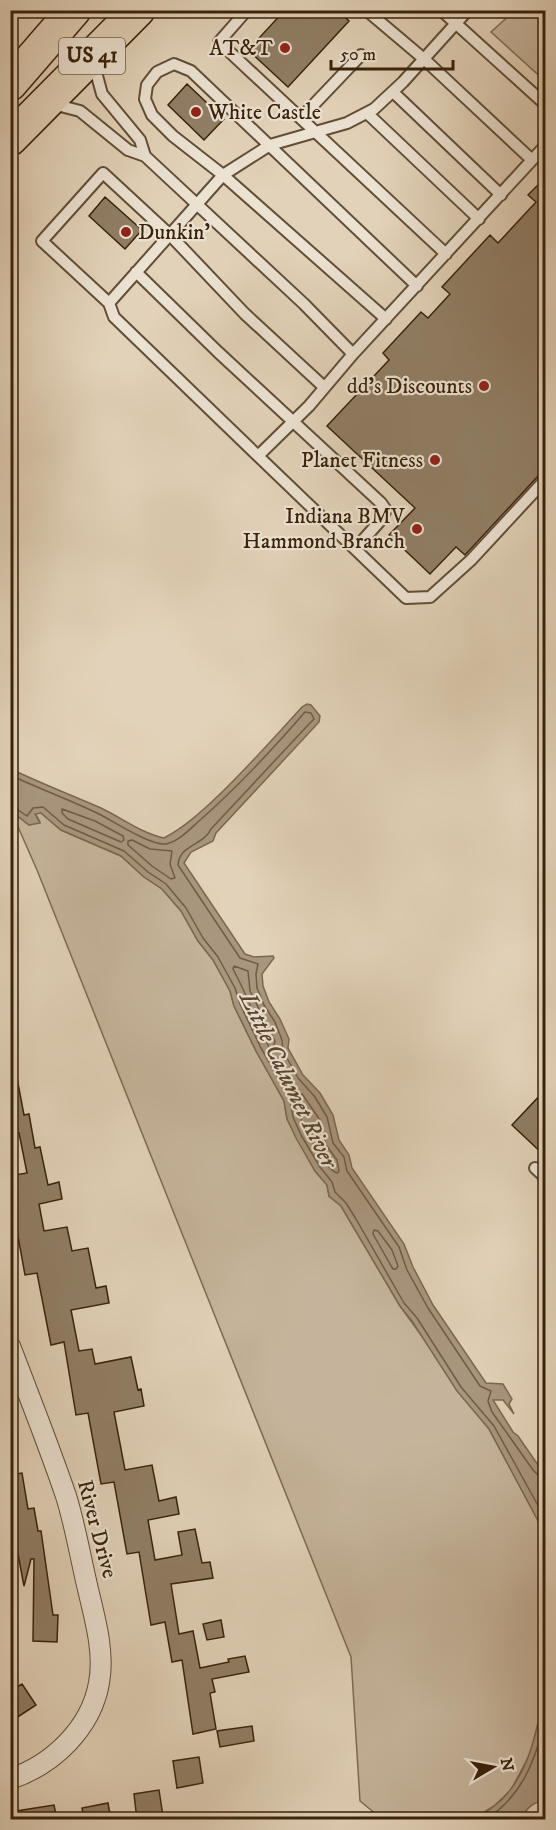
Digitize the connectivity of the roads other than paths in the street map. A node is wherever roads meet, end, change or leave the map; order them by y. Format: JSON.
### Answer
{"nodes":[{"id":1,"x":74,"y":10,"type":"edge"},
{"id":2,"x":138,"y":10,"type":"edge"},
{"id":3,"x":247,"y":10,"type":"edge"},
{"id":4,"x":366,"y":10,"type":"edge"},
{"id":5,"x":441,"y":10,"type":"edge"},
{"id":6,"x":468,"y":10,"type":"edge"},
{"id":7,"x":455,"y":24,"type":"junction"},
{"id":8,"x":361,"y":55,"type":"dead end"},
{"id":9,"x":92,"y":56,"type":"junction"},
{"id":10,"x":424,"y":59,"type":"junction"},
{"id":11,"x":10,"y":84,"type":"edge"},
{"id":12,"x":393,"y":92,"type":"junction"},
{"id":13,"x":46,"y":102,"type":"junction"},
{"id":14,"x":546,"y":105,"type":"edge"},
{"id":15,"x":366,"y":113,"type":"junction"},
{"id":16,"x":301,"y":118,"type":"junction"},
{"id":17,"x":316,"y":132,"type":"junction"},
{"id":18,"x":10,"y":140,"type":"edge"},
{"id":19,"x":270,"y":145,"type":"junction"},
{"id":20,"x":546,"y":145,"type":"edge"},
{"id":21,"x":145,"y":156,"type":"junction"},
{"id":22,"x":532,"y":160,"type":"junction"},
{"id":23,"x":223,"y":175,"type":"junction"},
{"id":24,"x":501,"y":195,"type":"junction"},
{"id":25,"x":196,"y":205,"type":"junction"},
{"id":26,"x":478,"y":219,"type":"junction"},
{"id":27,"x":170,"y":235,"type":"junction"},
{"id":28,"x":446,"y":254,"type":"junction"},
{"id":29,"x":136,"y":272,"type":"junction"},
{"id":30,"x":417,"y":286,"type":"junction"},
{"id":31,"x":109,"y":303,"type":"junction"},
{"id":32,"x":387,"y":319,"type":"junction"},
{"id":33,"x":353,"y":354,"type":"junction"},
{"id":34,"x":324,"y":387,"type":"junction"},
{"id":35,"x":294,"y":421,"type":"junction"},
{"id":36,"x":258,"y":456,"type":"junction"},
{"id":37,"x":546,"y":478,"type":"edge"},
{"id":38,"x":355,"y":549,"type":"junction"},
{"id":39,"x":535,"y":1168,"type":"dead end"},
{"id":40,"x":546,"y":1178,"type":"edge"},
{"id":41,"x":10,"y":1346,"type":"edge"},
{"id":42,"x":10,"y":1779,"type":"edge"}],
"edges":[{"from":1,"to":11,"type":"highway","number":"US 41"},
{"from":2,"to":9,"type":"highway","number":"US 41"},
{"from":3,"to":16,"type":"lane"},
{"from":4,"to":10,"type":"lane"},
{"from":5,"to":7,"type":"lane"},
{"from":6,"to":7,"type":"lane"},
{"from":7,"to":10,"type":"lane"},
{"from":7,"to":14,"type":"lane"},
{"from":8,"to":16,"type":"lane"},
{"from":9,"to":13,"type":"highway","number":"US 41"},
{"from":9,"to":21,"type":"lane"},
{"from":10,"to":12,"type":"lane"},
{"from":10,"to":22,"type":"lane"},
{"from":12,"to":15,"type":"lane"},
{"from":12,"to":24,"type":"lane"},
{"from":13,"to":18,"type":"highway","number":"US 41"},
{"from":13,"to":21,"type":"lane"},
{"from":15,"to":17,"type":"lane"},
{"from":15,"to":26,"type":"lane"},
{"from":16,"to":17,"type":"lane"},
{"from":17,"to":19,"type":"lane"},
{"from":17,"to":28,"type":"lane"},
{"from":19,"to":23,"type":"lane"},
{"from":19,"to":23,"type":"lane"},
{"from":19,"to":30,"type":"lane"},
{"from":20,"to":22,"type":"lane"},
{"from":21,"to":25,"type":"lane"},
{"from":22,"to":24,"type":"lane"},
{"from":23,"to":25,"type":"lane"},
{"from":23,"to":32,"type":"lane"},
{"from":24,"to":26,"type":"lane"},
{"from":25,"to":27,"type":"lane"},
{"from":25,"to":33,"type":"lane"},
{"from":26,"to":28,"type":"lane"},
{"from":27,"to":29,"type":"lane"},
{"from":27,"to":31,"type":"lane"},
{"from":27,"to":34,"type":"lane"},
{"from":28,"to":30,"type":"lane"},
{"from":29,"to":31,"type":"lane"},
{"from":29,"to":35,"type":"lane"},
{"from":30,"to":32,"type":"lane"},
{"from":31,"to":36,"type":"lane"},
{"from":32,"to":33,"type":"lane"},
{"from":33,"to":34,"type":"lane"},
{"from":34,"to":35,"type":"lane"},
{"from":35,"to":36,"type":"lane"},
{"from":35,"to":38,"type":"lane"},
{"from":36,"to":38,"type":"lane"},
{"from":37,"to":38,"type":"lane"},
{"from":39,"to":40,"type":"lane"},
{"from":41,"to":42,"type":"street","name":"River Drive"}]}
